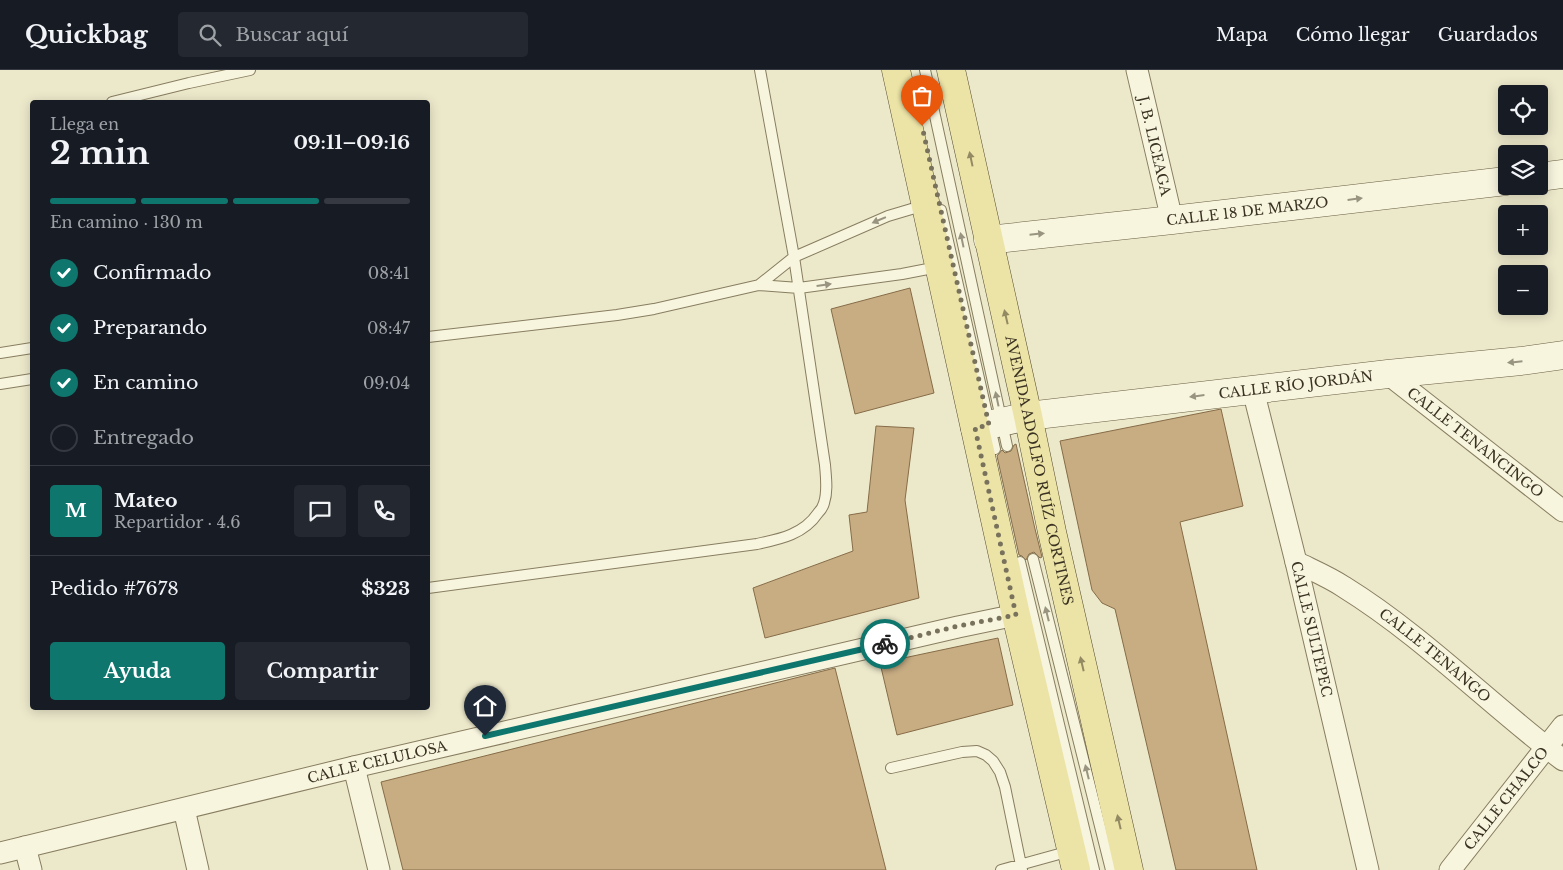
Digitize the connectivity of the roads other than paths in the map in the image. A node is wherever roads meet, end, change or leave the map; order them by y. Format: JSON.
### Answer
{"nodes":[{"id":1,"x":250,"y":70,"type":"edge"},
{"id":2,"x":760,"y":70,"type":"edge"},
{"id":3,"x":896,"y":70,"type":"edge"},
{"id":4,"x":924,"y":70,"type":"edge"},
{"id":5,"x":951,"y":70,"type":"edge"},
{"id":6,"x":1137,"y":70,"type":"edge"},
{"id":7,"x":120,"y":100,"type":"edge"},
{"id":8,"x":1563,"y":174,"type":"edge"},
{"id":9,"x":1548,"y":175,"type":"edge"},
{"id":10,"x":1498,"y":181,"type":"edge"},
{"id":11,"x":933,"y":204,"type":"junction"},
{"id":12,"x":1172,"y":220,"type":"junction"},
{"id":13,"x":988,"y":240,"type":"junction"},
{"id":14,"x":794,"y":256,"type":"junction"},
{"id":15,"x":939,"y":267,"type":"junction"},
{"id":16,"x":759,"y":285,"type":"junction"},
{"id":17,"x":799,"y":288,"type":"junction"},
{"id":18,"x":430,"y":337,"type":"edge"},
{"id":19,"x":30,"y":348,"type":"edge"},
{"id":20,"x":0,"y":353,"type":"edge"},
{"id":21,"x":1563,"y":355,"type":"edge"},
{"id":22,"x":1388,"y":374,"type":"junction"},
{"id":23,"x":30,"y":379,"type":"edge"},
{"id":24,"x":0,"y":384,"type":"edge"},
{"id":25,"x":1253,"y":390,"type":"junction"},
{"id":26,"x":999,"y":431,"type":"junction"},
{"id":27,"x":1563,"y":510,"type":"edge"},
{"id":28,"x":1033,"y":559,"type":"dead end"},
{"id":29,"x":1020,"y":562,"type":"dead end"},
{"id":30,"x":1296,"y":562,"type":"junction"},
{"id":31,"x":430,"y":588,"type":"edge"},
{"id":32,"x":1016,"y":615,"type":"junction"},
{"id":33,"x":1563,"y":726,"type":"edge"},
{"id":34,"x":1555,"y":754,"type":"edge"},
{"id":35,"x":354,"y":767,"type":"junction"},
{"id":36,"x":891,"y":768,"type":"dead end"},
{"id":37,"x":184,"y":809,"type":"junction"},
{"id":38,"x":25,"y":847,"type":"junction"},
{"id":39,"x":0,"y":853,"type":"edge"},
{"id":40,"x":1074,"y":860,"type":"edge"},
{"id":41,"x":1021,"y":867,"type":"edge"},
{"id":42,"x":31,"y":870,"type":"edge"},
{"id":43,"x":198,"y":870,"type":"edge"},
{"id":44,"x":379,"y":870,"type":"edge"},
{"id":45,"x":1001,"y":870,"type":"edge"},
{"id":46,"x":1094,"y":870,"type":"edge"},
{"id":47,"x":1111,"y":870,"type":"edge"},
{"id":48,"x":1129,"y":870,"type":"edge"},
{"id":49,"x":1368,"y":870,"type":"edge"},
{"id":50,"x":1450,"y":870,"type":"edge"}],
"edges":[{"from":1,"to":7,"type":"lane"},
{"from":2,"to":14,"type":"lane"},
{"from":3,"to":11,"type":"main road","name":"AVENIDA ADOLFO RUÍZ CORTINES"},
{"from":26,"to":4,"type":"lane","one_way":true},
{"from":13,"to":5,"type":"main road","name":"AVENIDA ADOLFO RUÍZ CORTINES","one_way":true},
{"from":6,"to":12,"type":"street","name":"J. B. LICEAGA"},
{"from":8,"to":9,"type":"street"},
{"from":12,"to":10,"type":"street","name":"CALLE 18 DE MARZO","one_way":true},
{"from":11,"to":14,"type":"lane","one_way":true},
{"from":11,"to":15,"type":"main road","name":"AVENIDA ADOLFO RUÍZ CORTINES"},
{"from":11,"to":26,"type":"lane"},
{"from":13,"to":12,"type":"street","name":"CALLE 18 DE MARZO","one_way":true},
{"from":26,"to":13,"type":"main road","name":"AVENIDA ADOLFO RUÍZ CORTINES","one_way":true},
{"from":14,"to":16,"type":"lane"},
{"from":14,"to":17,"type":"lane"},
{"from":17,"to":15,"type":"lane","one_way":true},
{"from":15,"to":26,"type":"main road","name":"AVENIDA ADOLFO RUÍZ CORTINES"},
{"from":16,"to":17,"type":"lane"},
{"from":16,"to":18,"type":"lane"},
{"from":17,"to":31,"type":"lane"},
{"from":19,"to":20,"type":"lane"},
{"from":21,"to":22,"type":"street","name":"CALLE RÍO JORDÁN","one_way":true},
{"from":22,"to":25,"type":"street","name":"CALLE RÍO JORDÁN"},
{"from":22,"to":27,"type":"street","name":"CALLE TENANCINGO"},
{"from":23,"to":24,"type":"lane"},
{"from":25,"to":26,"type":"street","name":"CALLE RÍO JORDÁN","one_way":true},
{"from":25,"to":30,"type":"street","name":"CALLE SULTEPEC"},
{"from":26,"to":32,"type":"main road","name":"AVENIDA ADOLFO RUÍZ CORTINES"},
{"from":48,"to":26,"type":"main road","name":"AVENIDA ADOLFO RUÍZ CORTINES","one_way":true},
{"from":47,"to":28,"type":"lane","one_way":true},
{"from":29,"to":46,"type":"lane"},
{"from":30,"to":34,"type":"street","name":"CALLE TENANGO"},
{"from":30,"to":49,"type":"street","name":"CALLE SULTEPEC"},
{"from":32,"to":35,"type":"street","name":"CALLE CELULOSA"},
{"from":32,"to":40,"type":"main road","name":"AVENIDA ADOLFO RUÍZ CORTINES"},
{"from":33,"to":34,"type":"street","name":"CALLE CHALCO"},
{"from":34,"to":50,"type":"street","name":"CALLE CHALCO"},
{"from":35,"to":37,"type":"street","name":"CALLE CELULOSA"},
{"from":35,"to":44,"type":"street"},
{"from":36,"to":41,"type":"lane"},
{"from":37,"to":38,"type":"street","name":"CALLE CELULOSA"},
{"from":37,"to":43,"type":"street"},
{"from":38,"to":39,"type":"street","name":"CALLE CELULOSA"},
{"from":38,"to":42,"type":"street"},
{"from":40,"to":41,"type":"lane"},
{"from":41,"to":45,"type":"lane"}]}
